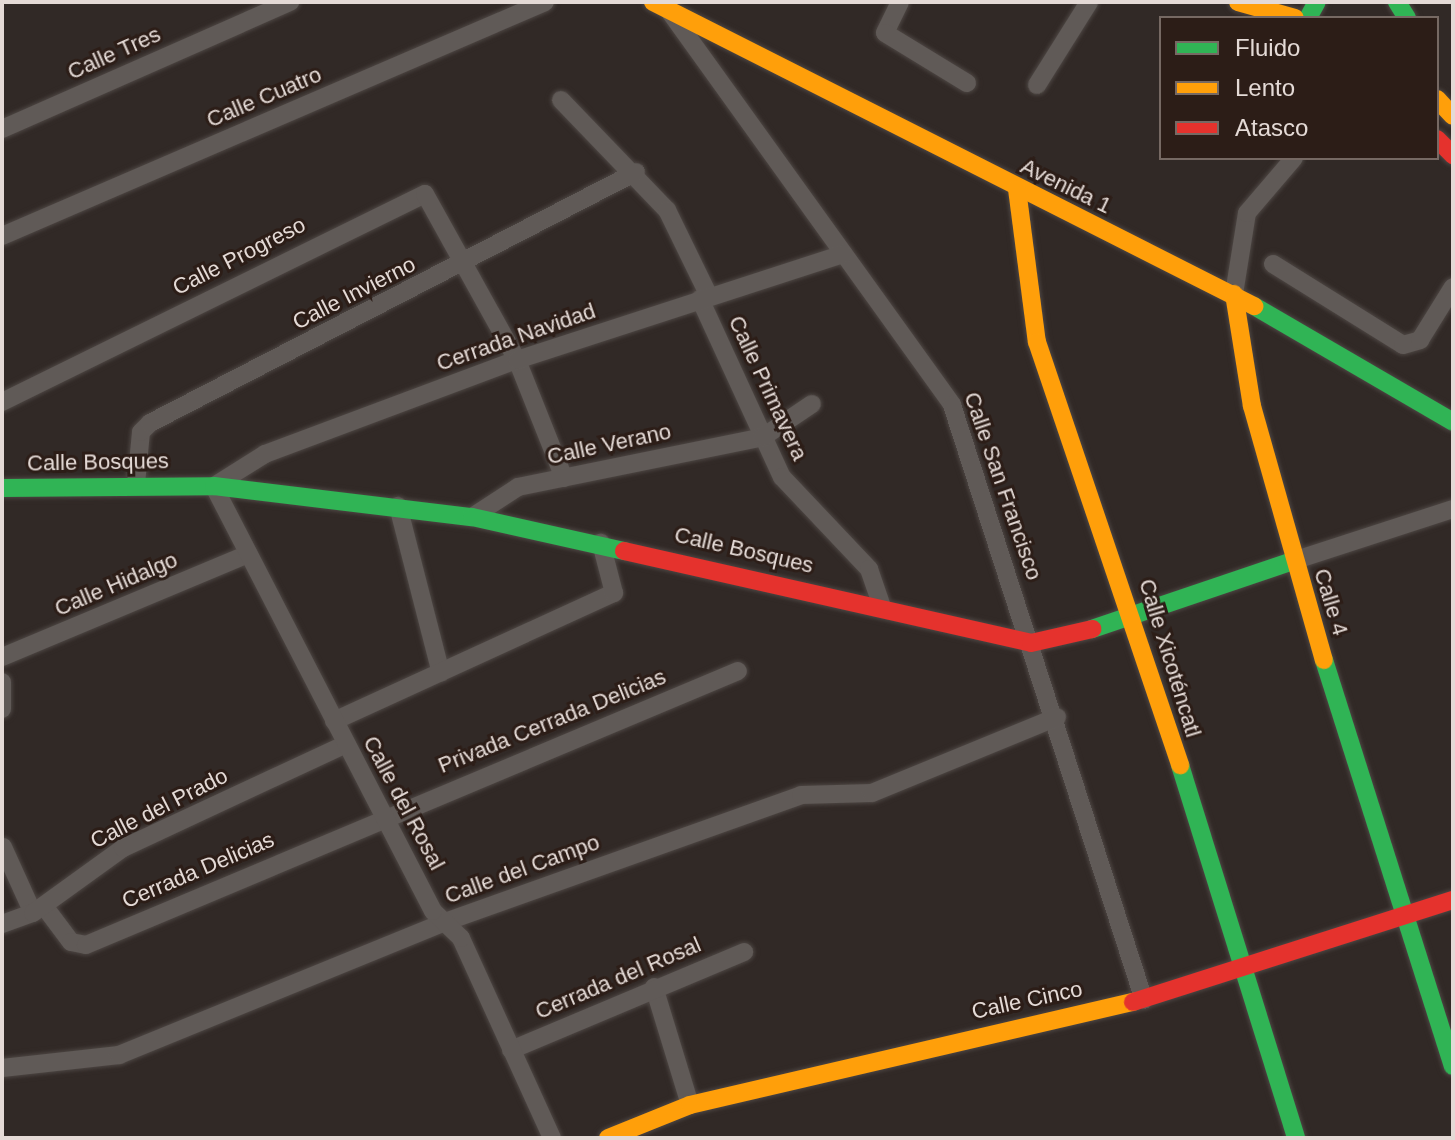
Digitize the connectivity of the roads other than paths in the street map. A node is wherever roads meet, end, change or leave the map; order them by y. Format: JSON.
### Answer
{"nodes":[{"id":1,"x":290,"y":2,"type":"edge"},
{"id":2,"x":545,"y":2,"type":"edge"},
{"id":3,"x":900,"y":2,"type":"edge"},
{"id":4,"x":1089,"y":2,"type":"edge"},
{"id":5,"x":1238,"y":2,"type":"edge"},
{"id":6,"x":660,"y":6,"type":"edge"},
{"id":7,"x":1288,"y":16,"type":"edge"},
{"id":8,"x":967,"y":83,"type":"dead end"},
{"id":9,"x":1037,"y":85,"type":"dead end"},
{"id":10,"x":561,"y":100,"type":"dead end"},
{"id":11,"x":1439,"y":101,"type":"edge"},
{"id":12,"x":1453,"y":116,"type":"edge"},
{"id":13,"x":2,"y":129,"type":"edge"},
{"id":14,"x":1292,"y":160,"type":"edge"},
{"id":15,"x":636,"y":172,"type":"junction"},
{"id":16,"x":1017,"y":189,"type":"junction"},
{"id":17,"x":2,"y":236,"type":"edge"},
{"id":18,"x":843,"y":254,"type":"junction"},
{"id":19,"x":468,"y":262,"type":"junction"},
{"id":20,"x":1273,"y":264,"type":"dead end"},
{"id":21,"x":1453,"y":287,"type":"edge"},
{"id":22,"x":1234,"y":294,"type":"junction"},
{"id":23,"x":705,"y":297,"type":"junction"},
{"id":24,"x":517,"y":360,"type":"junction"},
{"id":25,"x":2,"y":402,"type":"edge"},
{"id":26,"x":812,"y":404,"type":"dead end"},
{"id":27,"x":1453,"y":422,"type":"edge"},
{"id":28,"x":763,"y":437,"type":"junction"},
{"id":29,"x":564,"y":478,"type":"junction"},
{"id":30,"x":136,"y":484,"type":"junction"},
{"id":31,"x":214,"y":486,"type":"junction"},
{"id":32,"x":2,"y":488,"type":"edge"},
{"id":33,"x":398,"y":506,"type":"junction"},
{"id":34,"x":1453,"y":509,"type":"edge"},
{"id":35,"x":472,"y":517,"type":"junction"},
{"id":36,"x":601,"y":543,"type":"junction"},
{"id":37,"x":248,"y":554,"type":"junction"},
{"id":38,"x":1293,"y":561,"type":"junction"},
{"id":39,"x":882,"y":606,"type":"junction"},
{"id":40,"x":1134,"y":619,"type":"junction"},
{"id":41,"x":1031,"y":643,"type":"junction"},
{"id":42,"x":2,"y":657,"type":"edge"},
{"id":43,"x":738,"y":671,"type":"dead end"},
{"id":44,"x":441,"y":673,"type":"junction"},
{"id":45,"x":2,"y":682,"type":"edge"},
{"id":46,"x":5,"y":705,"type":"edge"},
{"id":47,"x":1057,"y":717,"type":"junction"},
{"id":48,"x":334,"y":721,"type":"junction"},
{"id":49,"x":346,"y":744,"type":"junction"},
{"id":50,"x":385,"y":815,"type":"junction"},
{"id":51,"x":3,"y":847,"type":"edge"},
{"id":52,"x":1453,"y":900,"type":"edge"},
{"id":53,"x":39,"y":909,"type":"junction"},
{"id":54,"x":1405,"y":915,"type":"junction"},
{"id":55,"x":445,"y":922,"type":"junction"},
{"id":56,"x":2,"y":924,"type":"edge"},
{"id":57,"x":744,"y":952,"type":"dead end"},
{"id":58,"x":1239,"y":968,"type":"junction"},
{"id":59,"x":654,"y":987,"type":"junction"},
{"id":60,"x":1144,"y":1000,"type":"junction"},
{"id":61,"x":511,"y":1050,"type":"junction"},
{"id":62,"x":1453,"y":1066,"type":"edge"},
{"id":63,"x":2,"y":1068,"type":"edge"},
{"id":64,"x":690,"y":1105,"type":"junction"},
{"id":65,"x":552,"y":1138,"type":"edge"},
{"id":66,"x":608,"y":1138,"type":"edge"},
{"id":67,"x":1296,"y":1138,"type":"edge"}],
"edges":[{"from":1,"to":13,"type":"street","name":"Calle Tres"},
{"from":2,"to":17,"type":"street","name":"Calle Cuatro"},
{"from":3,"to":8,"type":"street"},
{"from":4,"to":9,"type":"street"},
{"from":5,"to":7,"type":"street"},
{"from":6,"to":16,"type":"street","name":"Avenida 1"},
{"from":6,"to":18,"type":"street","name":"Calle San Francisco"},
{"from":10,"to":15,"type":"street","name":"Calle Primavera"},
{"from":11,"to":12,"type":"street"},
{"from":14,"to":22,"type":"street","name":"Calle 4"},
{"from":15,"to":19,"type":"street","name":"Calle Invierno"},
{"from":15,"to":23,"type":"street","name":"Calle Primavera"},
{"from":16,"to":22,"type":"street","name":"Avenida 1"},
{"from":16,"to":40,"type":"street","name":"Calle Xicoténcatl"},
{"from":18,"to":23,"type":"street","name":"Cerrada Navidad"},
{"from":18,"to":41,"type":"street","name":"Calle San Francisco"},
{"from":19,"to":24,"type":"street","name":"Calle Progreso"},
{"from":19,"to":25,"type":"street","name":"Calle Progreso"},
{"from":19,"to":30,"type":"street","name":"Calle Invierno"},
{"from":20,"to":21,"type":"street"},
{"from":22,"to":27,"type":"street","name":"Avenida 1"},
{"from":22,"to":38,"type":"street","name":"Calle 4"},
{"from":23,"to":24,"type":"street","name":"Cerrada Navidad"},
{"from":23,"to":28,"type":"street","name":"Calle Primavera"},
{"from":24,"to":29,"type":"street","name":"Calle Progreso"},
{"from":24,"to":31,"type":"street","name":"Cerrada Navidad"},
{"from":26,"to":28,"type":"street"},
{"from":28,"to":29,"type":"street","name":"Calle Verano"},
{"from":28,"to":39,"type":"street","name":"Calle Primavera"},
{"from":29,"to":35,"type":"street","name":"Calle Verano"},
{"from":30,"to":31,"type":"street","name":"Calle Bosques"},
{"from":30,"to":32,"type":"street","name":"Calle Bosques"},
{"from":31,"to":33,"type":"street","name":"Calle Bosques"},
{"from":31,"to":37,"type":"street","name":"Calle del Rosal"},
{"from":33,"to":35,"type":"street","name":"Calle Bosques"},
{"from":33,"to":44,"type":"street"},
{"from":34,"to":38,"type":"street","name":"Calle Bosques"},
{"from":35,"to":36,"type":"street","name":"Calle Bosques"},
{"from":36,"to":39,"type":"street","name":"Calle Bosques"},
{"from":36,"to":44,"type":"street"},
{"from":37,"to":42,"type":"street","name":"Calle Hidalgo"},
{"from":37,"to":48,"type":"street","name":"Calle del Rosal"},
{"from":38,"to":40,"type":"street","name":"Calle Bosques"},
{"from":38,"to":54,"type":"street","name":"Calle 4"},
{"from":39,"to":41,"type":"street","name":"Calle Bosques"},
{"from":40,"to":41,"type":"street","name":"Calle Bosques"},
{"from":40,"to":58,"type":"street","name":"Calle Xicoténcatl"},
{"from":41,"to":47,"type":"street","name":"Calle San Francisco"},
{"from":43,"to":50,"type":"street","name":"Privada Cerrada Delicias"},
{"from":44,"to":48,"type":"street"},
{"from":45,"to":46,"type":"street"},
{"from":47,"to":55,"type":"street","name":"Calle del Campo"},
{"from":47,"to":60,"type":"street","name":"Calle San Francisco"},
{"from":48,"to":49,"type":"street","name":"Calle del Rosal"},
{"from":49,"to":50,"type":"street","name":"Calle del Rosal"},
{"from":49,"to":53,"type":"street","name":"Calle del Prado"},
{"from":50,"to":53,"type":"street","name":"Cerrada Delicias"},
{"from":50,"to":55,"type":"street","name":"Calle del Rosal"},
{"from":51,"to":53,"type":"street","name":"Cerrada Delicias"},
{"from":52,"to":54,"type":"street","name":"Calle Cinco"},
{"from":53,"to":56,"type":"street","name":"Calle del Prado"},
{"from":54,"to":58,"type":"street","name":"Calle Cinco"},
{"from":54,"to":62,"type":"street","name":"Calle 4"},
{"from":55,"to":61,"type":"street","name":"Calle del Rosal"},
{"from":55,"to":63,"type":"street","name":"Calle del Campo"},
{"from":57,"to":59,"type":"street","name":"Cerrada del Rosal"},
{"from":58,"to":60,"type":"street","name":"Calle Cinco"},
{"from":58,"to":67,"type":"street","name":"Calle Xicoténcatl"},
{"from":59,"to":61,"type":"street","name":"Cerrada del Rosal"},
{"from":59,"to":64,"type":"street"},
{"from":60,"to":64,"type":"street","name":"Calle Cinco"},
{"from":61,"to":65,"type":"street","name":"Calle del Rosal"},
{"from":64,"to":66,"type":"street","name":"Calle Cinco"}]}
